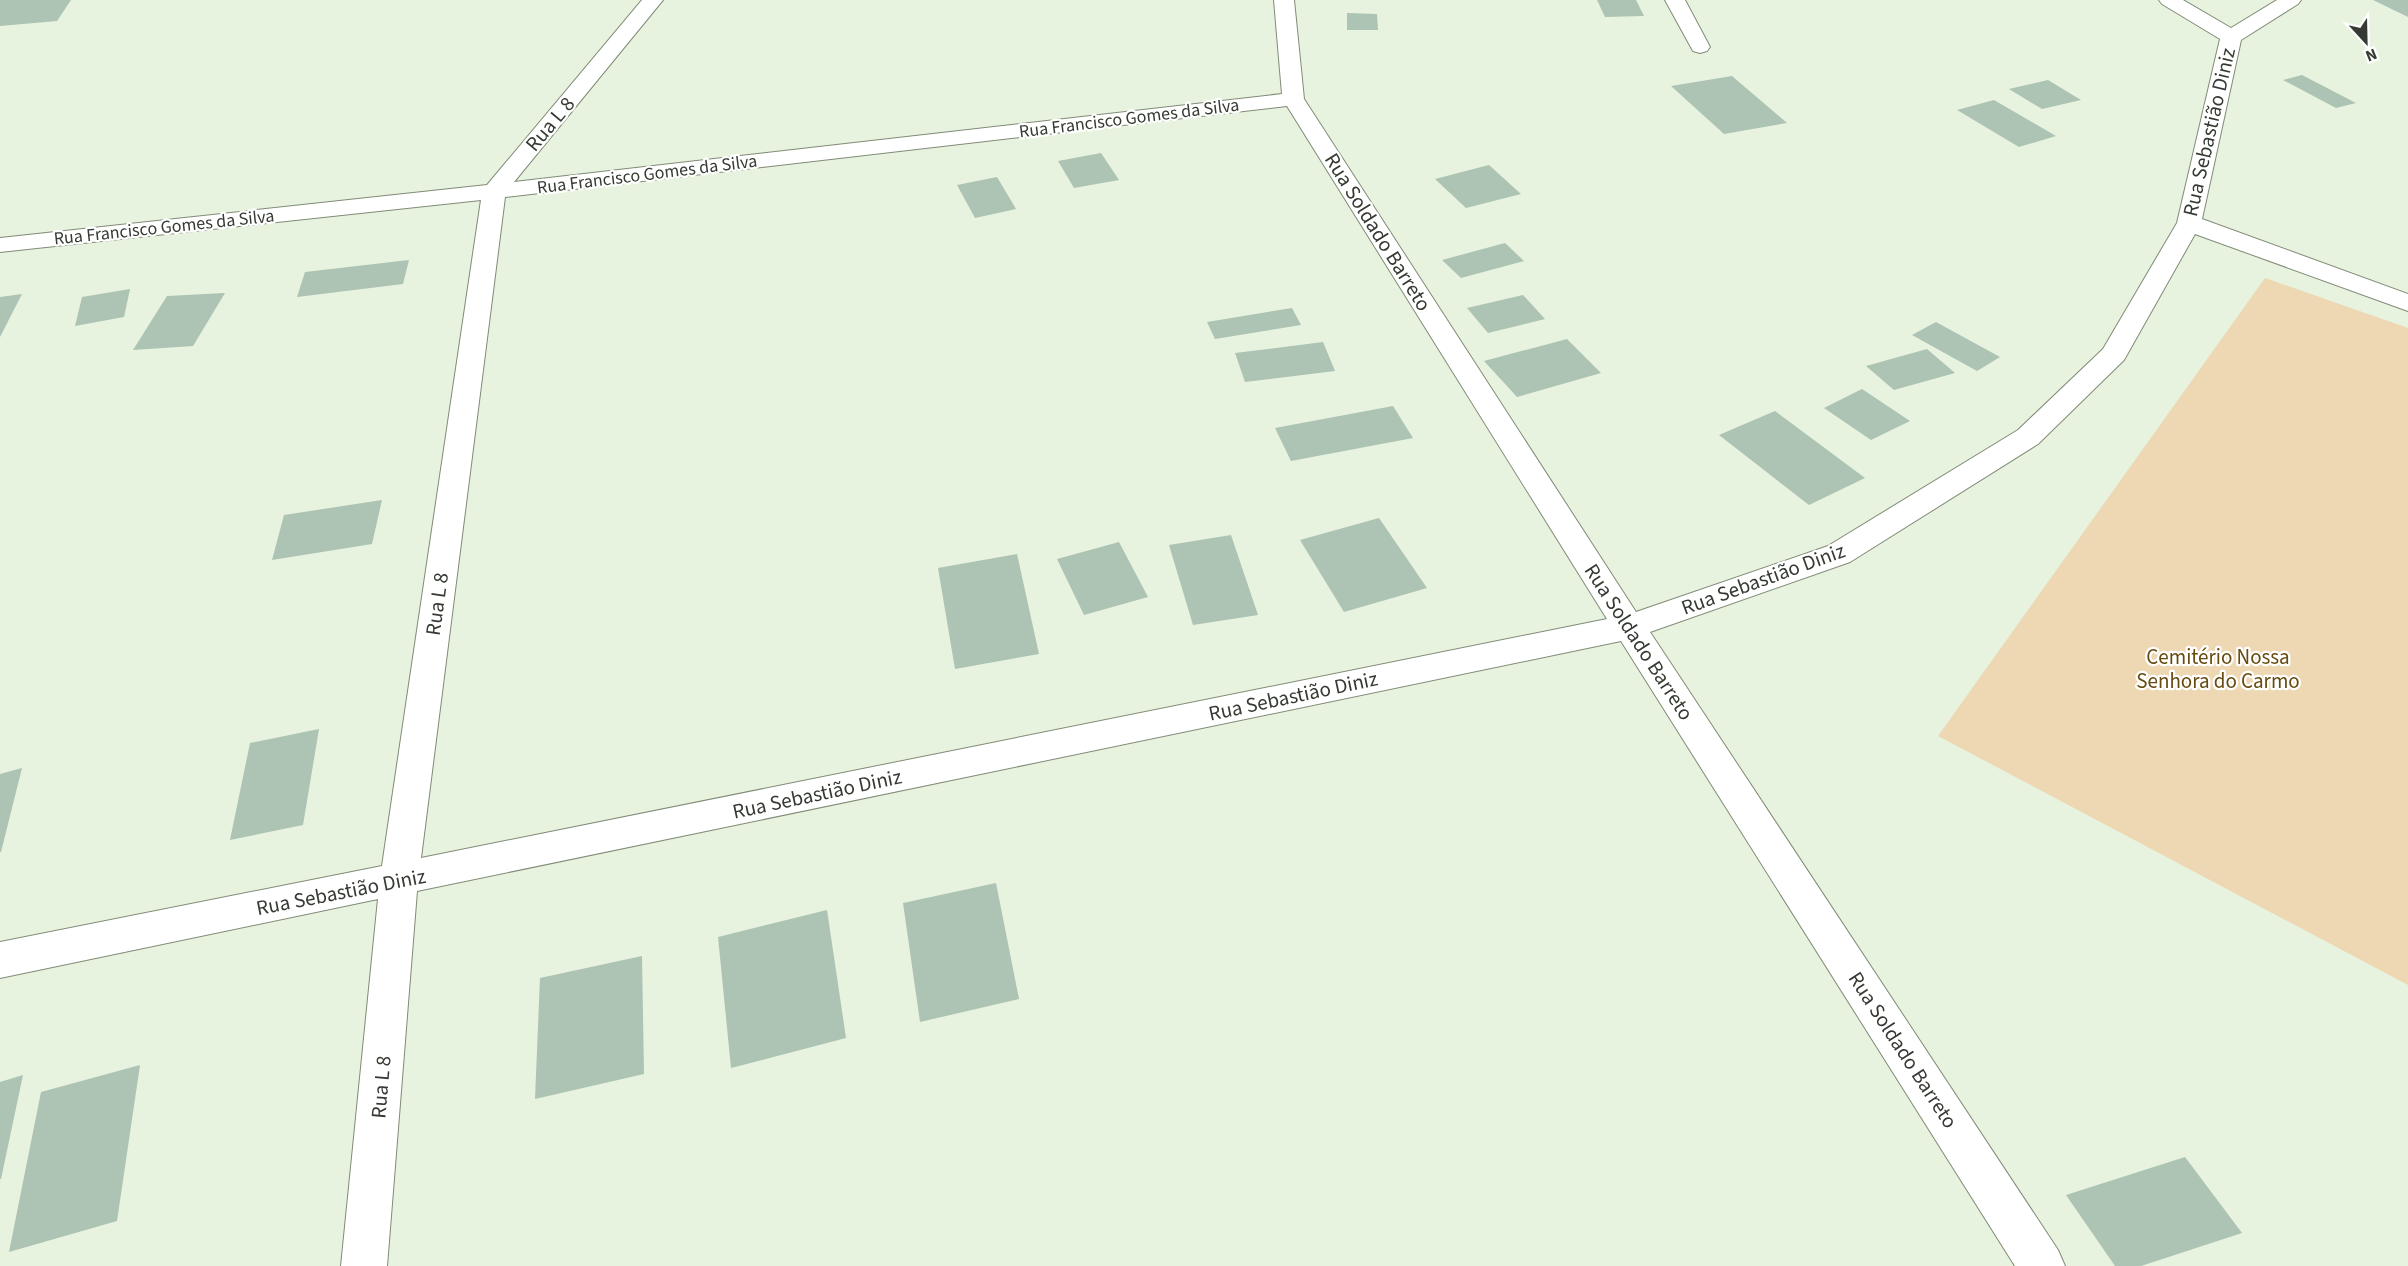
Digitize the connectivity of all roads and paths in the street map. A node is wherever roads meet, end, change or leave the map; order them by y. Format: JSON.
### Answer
{"nodes":[{"id":1,"x":653,"y":0,"type":"edge"},
{"id":2,"x":1284,"y":0,"type":"edge"},
{"id":3,"x":1675,"y":0,"type":"edge"},
{"id":4,"x":2169,"y":0,"type":"edge"},
{"id":5,"x":2291,"y":0,"type":"edge"},
{"id":6,"x":2231,"y":37,"type":"junction"},
{"id":7,"x":1700,"y":47,"type":"dead end"},
{"id":8,"x":1293,"y":99,"type":"junction"},
{"id":9,"x":494,"y":192,"type":"junction"},
{"id":10,"x":2189,"y":223,"type":"junction"},
{"id":11,"x":0,"y":245,"type":"edge"},
{"id":12,"x":2408,"y":303,"type":"edge"},
{"id":13,"x":1629,"y":627,"type":"junction"},
{"id":14,"x":399,"y":880,"type":"junction"},
{"id":15,"x":0,"y":960,"type":"edge"},
{"id":16,"x":364,"y":1266,"type":"edge"},
{"id":17,"x":2042,"y":1266,"type":"edge"}],
"edges":[{"from":1,"to":9,"type":"street","name":"Rua L 8"},
{"from":2,"to":8,"type":"street","name":"Rua Soldado Barreto"},
{"from":3,"to":7,"type":"street"},
{"from":4,"to":6,"type":"street"},
{"from":5,"to":6,"type":"street","name":"Rua Sebastião Diniz"},
{"from":6,"to":10,"type":"street","name":"Rua Sebastião Diniz"},
{"from":8,"to":9,"type":"street","name":"Rua Francisco Gomes da Silva"},
{"from":8,"to":13,"type":"street","name":"Rua Soldado Barreto"},
{"from":9,"to":11,"type":"street","name":"Rua Francisco Gomes da Silva"},
{"from":9,"to":14,"type":"street","name":"Rua L 8"},
{"from":10,"to":12,"type":"street"},
{"from":10,"to":13,"type":"street","name":"Rua Sebastião Diniz"},
{"from":13,"to":14,"type":"street","name":"Rua Sebastião Diniz"},
{"from":13,"to":17,"type":"street","name":"Rua Soldado Barreto"},
{"from":14,"to":15,"type":"street","name":"Rua Sebastião Diniz"},
{"from":14,"to":16,"type":"street","name":"Rua L 8"}]}
